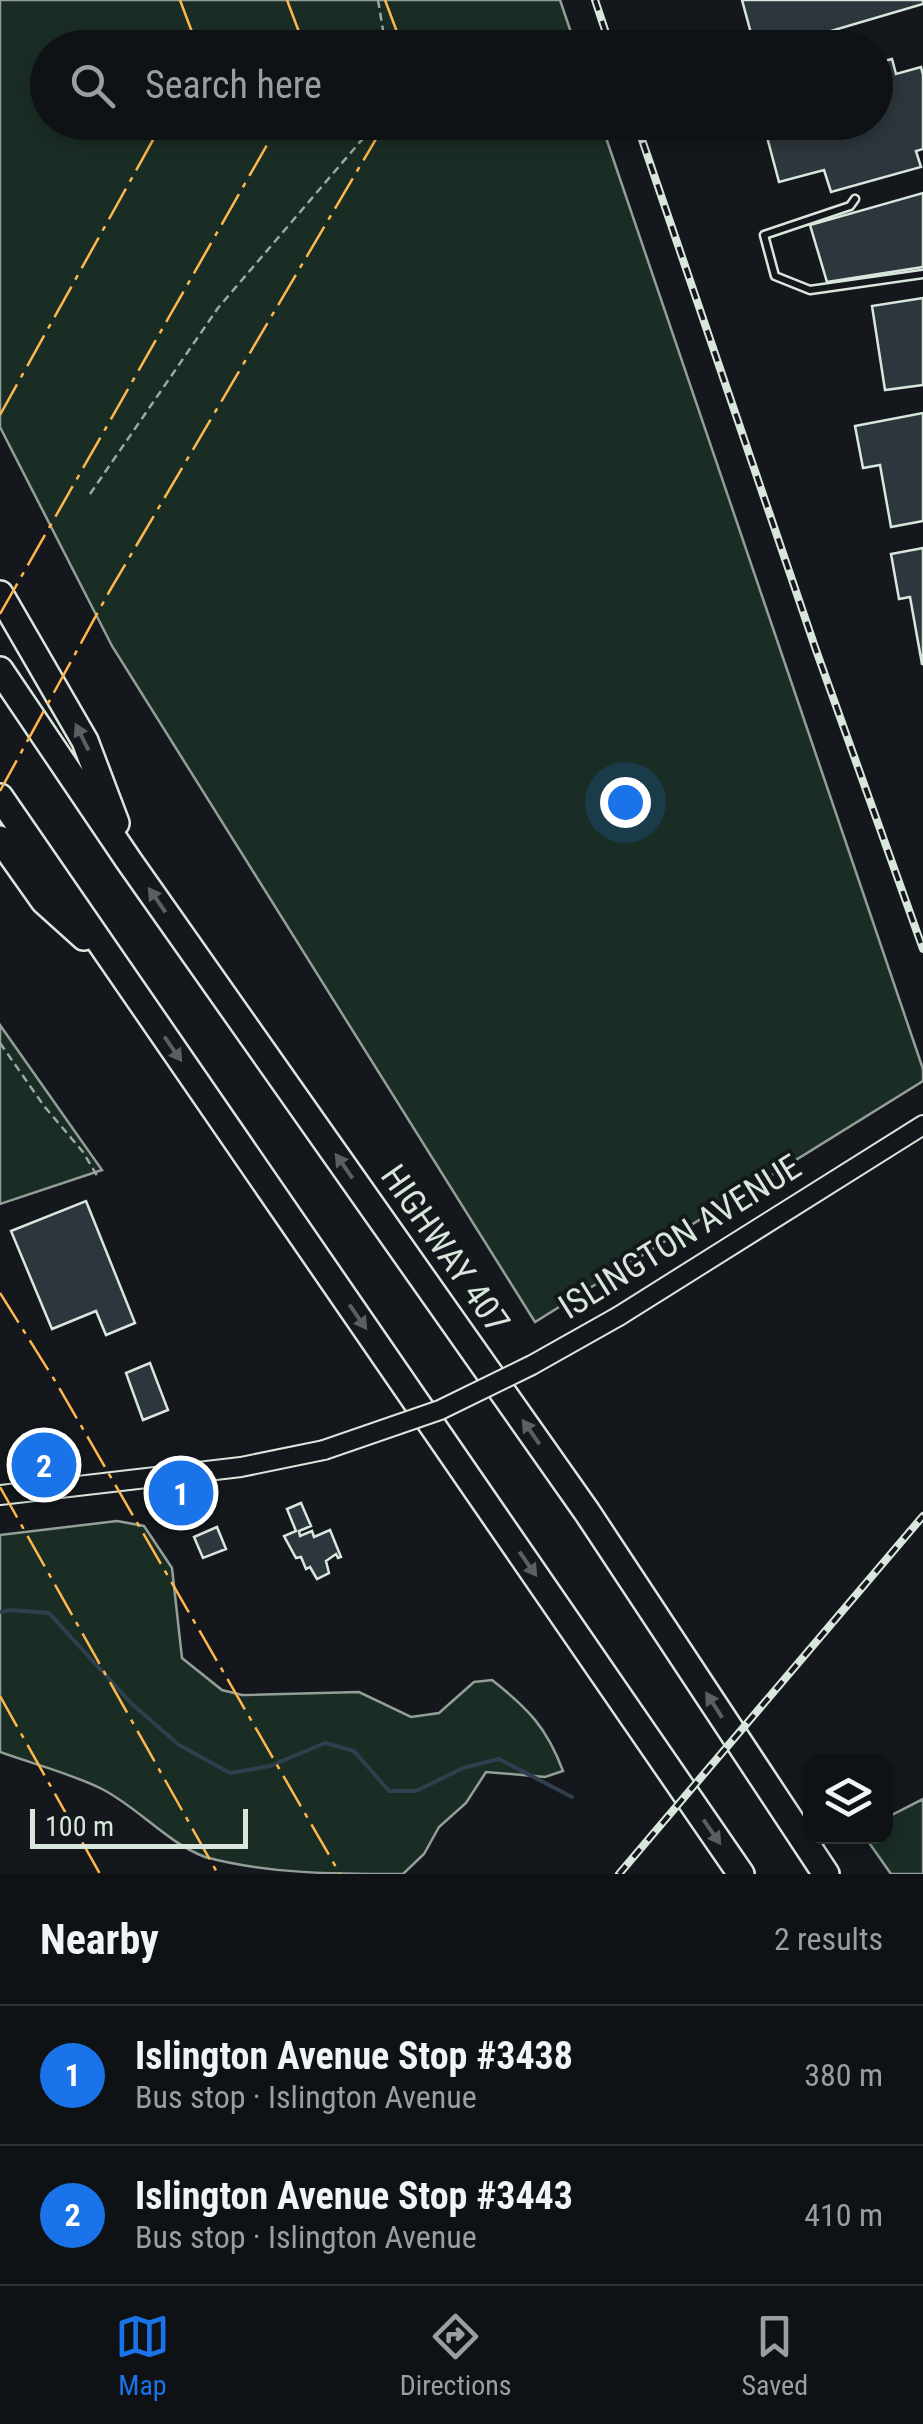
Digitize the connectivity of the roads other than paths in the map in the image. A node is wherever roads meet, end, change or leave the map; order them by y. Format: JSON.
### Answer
{"nodes":[{"id":1,"x":855,"y":199,"type":"dead end"},
{"id":2,"x":923,"y":274,"type":"edge"},
{"id":3,"x":0,"y":594,"type":"edge"},
{"id":4,"x":0,"y":670,"type":"edge"},
{"id":5,"x":0,"y":798,"type":"edge"},
{"id":6,"x":0,"y":839,"type":"edge"},
{"id":7,"x":130,"y":861,"type":"junction"},
{"id":8,"x":118,"y":968,"type":"junction"},
{"id":9,"x":923,"y":1125,"type":"edge"},
{"id":10,"x":0,"y":1494,"type":"edge"},
{"id":11,"x":741,"y":1874,"type":"edge"},
{"id":12,"x":826,"y":1874,"type":"edge"}],
"edges":[{"from":1,"to":2,"type":"lane"},
{"from":7,"to":3,"type":"highway","one_way":true},
{"from":4,"to":7,"type":"highway","name":"HIGHWAY 407"},
{"from":5,"to":8,"type":"highway"},
{"from":6,"to":8,"type":"highway"},
{"from":12,"to":7,"type":"highway","name":"HIGHWAY 407","one_way":true},
{"from":8,"to":11,"type":"highway","one_way":true},
{"from":9,"to":10,"type":"main road","name":"ISLINGTON AVENUE","bridge":true}]}
